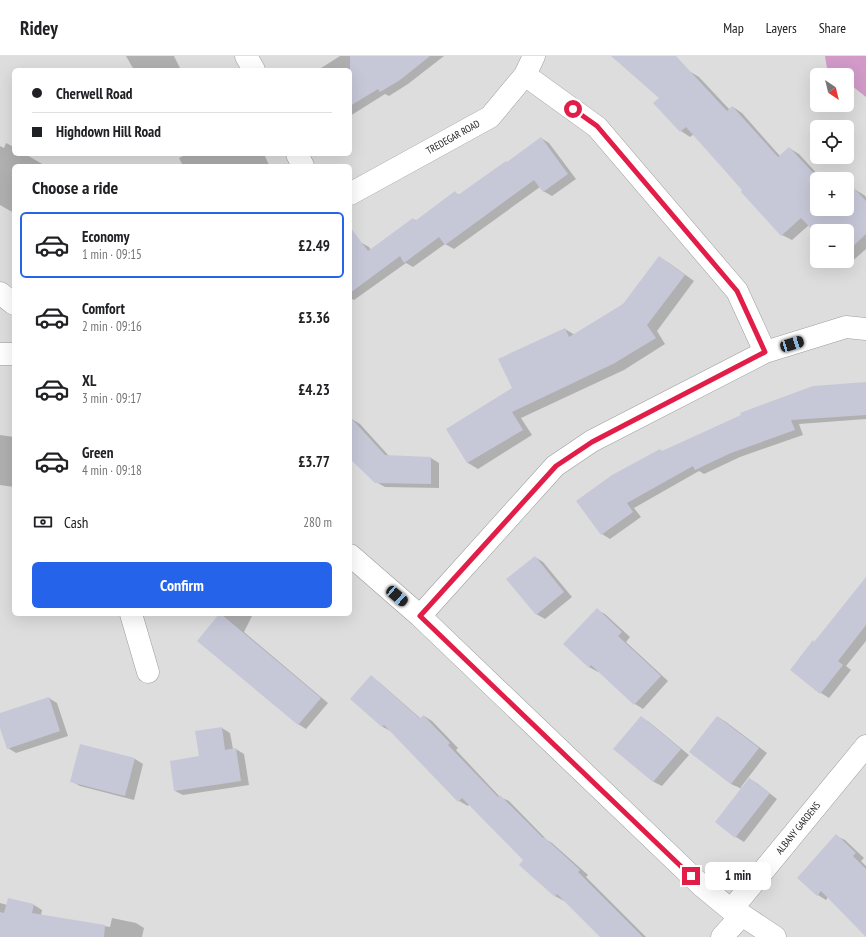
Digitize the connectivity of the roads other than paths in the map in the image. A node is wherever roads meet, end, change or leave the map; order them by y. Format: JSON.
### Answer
{"nodes":[{"id":1,"x":246,"y":56,"type":"edge"},
{"id":2,"x":530,"y":65,"type":"edge"},
{"id":3,"x":253,"y":68,"type":"edge"},
{"id":4,"x":352,"y":193,"type":"edge"},
{"id":5,"x":0,"y":294,"type":"edge"},
{"id":6,"x":12,"y":303,"type":"edge"},
{"id":7,"x":866,"y":329,"type":"edge"},
{"id":8,"x":765,"y":352,"type":"junction"},
{"id":9,"x":0,"y":354,"type":"edge"},
{"id":10,"x":12,"y":354,"type":"edge"},
{"id":11,"x":352,"y":557,"type":"edge"},
{"id":12,"x":132,"y":616,"type":"edge"},
{"id":13,"x":420,"y":616,"type":"junction"},
{"id":14,"x":148,"y":672,"type":"dead end"},
{"id":15,"x":866,"y":746,"type":"edge"},
{"id":16,"x":736,"y":913,"type":"junction"},
{"id":17,"x":722,"y":937,"type":"edge"},
{"id":18,"x":776,"y":937,"type":"edge"}],
"edges":[{"from":1,"to":3,"type":"street"},
{"from":2,"to":4,"type":"street","name":"TREDEGAR ROAD"},
{"from":2,"to":8,"type":"street"},
{"from":5,"to":6,"type":"street"},
{"from":7,"to":8,"type":"street"},
{"from":8,"to":13,"type":"street"},
{"from":9,"to":10,"type":"street"},
{"from":11,"to":13,"type":"street"},
{"from":12,"to":14,"type":"street"},
{"from":13,"to":16,"type":"street"},
{"from":15,"to":16,"type":"street","name":"ALBANY GARDENS"},
{"from":16,"to":17,"type":"street","name":"ALBANY GARDENS"},
{"from":16,"to":18,"type":"street"}]}
